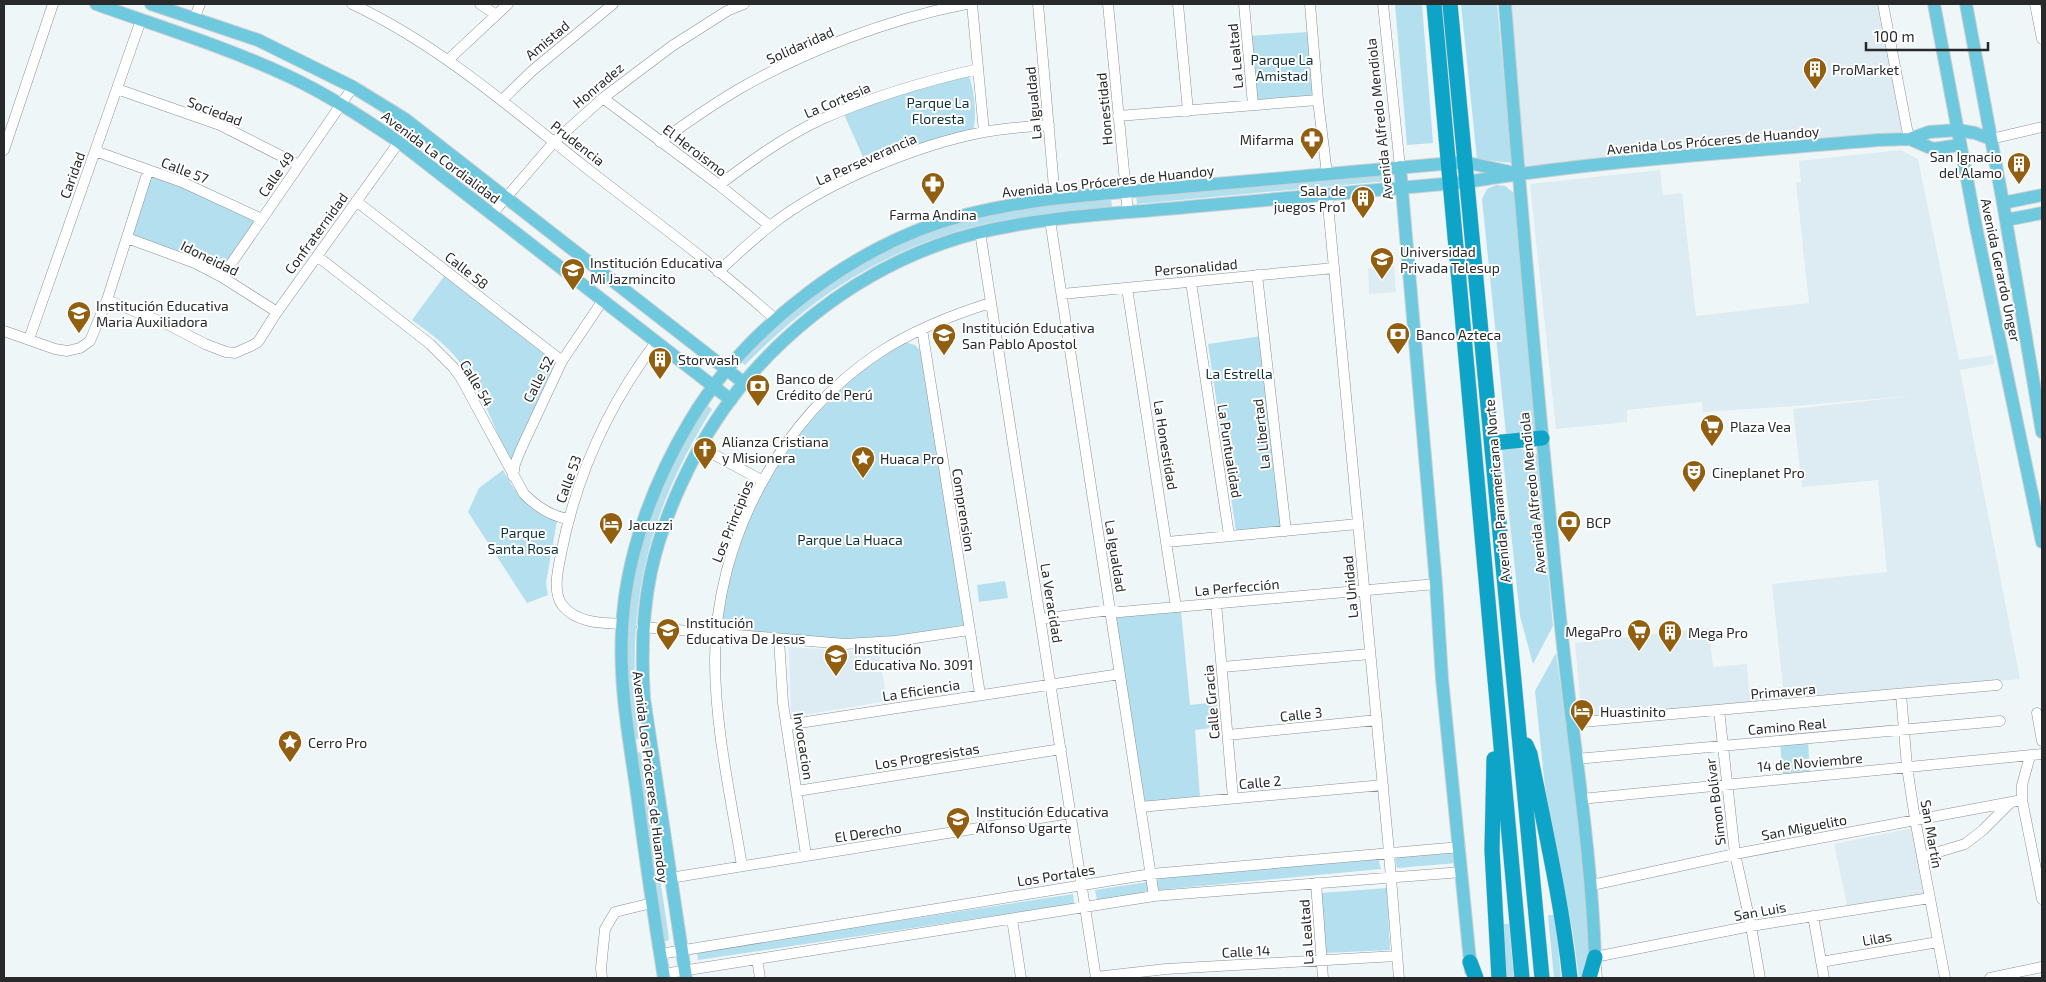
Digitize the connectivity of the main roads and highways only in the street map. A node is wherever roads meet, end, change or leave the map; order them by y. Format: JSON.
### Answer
{"nodes":[{"id":1,"x":96,"y":4,"type":"edge"},
{"id":2,"x":151,"y":4,"type":"edge"},
{"id":3,"x":1434,"y":4,"type":"edge"},
{"id":4,"x":1450,"y":4,"type":"edge"},
{"id":5,"x":1508,"y":4,"type":"edge"},
{"id":6,"x":1934,"y":4,"type":"edge"},
{"id":7,"x":1966,"y":4,"type":"edge"},
{"id":8,"x":126,"y":9,"type":"edge"},
{"id":9,"x":1954,"y":130,"type":"junction"},
{"id":10,"x":1910,"y":139,"type":"junction"},
{"id":11,"x":1991,"y":139,"type":"junction"},
{"id":12,"x":1960,"y":145,"type":"junction"},
{"id":13,"x":1464,"y":162,"type":"junction"},
{"id":14,"x":1448,"y":163,"type":"junction"},
{"id":15,"x":1400,"y":167,"type":"junction"},
{"id":16,"x":1518,"y":174,"type":"junction"},
{"id":17,"x":1466,"y":182,"type":"junction"},
{"id":18,"x":1450,"y":184,"type":"junction"},
{"id":19,"x":1402,"y":188,"type":"junction"},
{"id":20,"x":2042,"y":195,"type":"edge"},
{"id":21,"x":2003,"y":203,"type":"junction"},
{"id":22,"x":2042,"y":213,"type":"edge"},
{"id":23,"x":2006,"y":220,"type":"junction"},
{"id":24,"x":728,"y":369,"type":"junction"},
{"id":25,"x":744,"y":383,"type":"junction"},
{"id":26,"x":714,"y":386,"type":"junction"},
{"id":27,"x":730,"y":400,"type":"junction"},
{"id":28,"x":2042,"y":432,"type":"edge"},
{"id":29,"x":1542,"y":438,"type":"junction"},
{"id":30,"x":1492,"y":443,"type":"junction"},
{"id":31,"x":2042,"y":542,"type":"edge"},
{"id":32,"x":1498,"y":720,"type":"junction"},
{"id":33,"x":1518,"y":728,"type":"junction"},
{"id":34,"x":649,"y":744,"type":"junction"},
{"id":35,"x":630,"y":746,"type":"junction"},
{"id":36,"x":1595,"y":957,"type":"joint"},
{"id":37,"x":1470,"y":962,"type":"junction"},
{"id":38,"x":686,"y":974,"type":"edge"},
{"id":39,"x":663,"y":976,"type":"edge"},
{"id":40,"x":1472,"y":978,"type":"edge"},
{"id":41,"x":1476,"y":978,"type":"edge"},
{"id":42,"x":1499,"y":978,"type":"edge"},
{"id":43,"x":1522,"y":978,"type":"edge"},
{"id":44,"x":1542,"y":978,"type":"edge"},
{"id":45,"x":1570,"y":978,"type":"edge"},
{"id":46,"x":1589,"y":978,"type":"edge"}],
"edges":[{"from":1,"to":8,"type":"main road","name":"Avenida La Cordialidad"},
{"from":2,"to":24,"type":"main road","name":"Avenida La Cordialidad"},
{"from":3,"to":14,"type":"highway","name":"Avenida Panamericana Norte"},
{"from":4,"to":13,"type":"highway","name":"Avenida Panamericana Norte"},
{"from":5,"to":16,"type":"main road","name":"Avenida Alfredo Mendiola"},
{"from":6,"to":9,"type":"main road","name":"Avenida Gerardo Unger"},
{"from":7,"to":11,"type":"main road","name":"Avenida Gerardo Unger"},
{"from":8,"to":26,"type":"main road","name":"Avenida La Cordialidad"},
{"from":9,"to":10,"type":"main road","name":"Avenida Los Próceres de Huandoy"},
{"from":9,"to":11,"type":"main road","name":"Avenida Los Próceres de Huandoy"},
{"from":9,"to":12,"type":"main road","name":"Avenida Gerardo Unger"},
{"from":10,"to":12,"type":"main road","name":"Avenida Los Próceres de Huandoy"},
{"from":10,"to":16,"type":"main road","name":"Avenida Los Próceres de Huandoy"},
{"from":11,"to":21,"type":"main road","name":"Avenida Gerardo Unger"},
{"from":12,"to":31,"type":"main road","name":"Avenida Gerardo Unger"},
{"from":13,"to":14,"type":"main road","name":"Avenida Los Próceres de Huandoy"},
{"from":13,"to":16,"type":"main road","name":"Avenida Los Próceres de Huandoy"},
{"from":13,"to":17,"type":"highway","name":"Avenida Panamericana Norte"},
{"from":14,"to":15,"type":"main road","name":"Avenida Los Próceres de Huandoy"},
{"from":14,"to":18,"type":"highway","name":"Avenida Panamericana Norte"},
{"from":15,"to":19,"type":"main road","name":"Avenida Alfredo Mendiola"},
{"from":15,"to":24,"type":"main road","name":"Avenida Los Próceres de Huandoy"},
{"from":16,"to":17,"type":"main road","name":"Avenida Los Próceres de Huandoy"},
{"from":16,"to":29,"type":"main road","name":"Avenida Alfredo Mendiola"},
{"from":17,"to":18,"type":"main road","name":"Avenida Los Próceres de Huandoy"},
{"from":17,"to":30,"type":"highway","name":"Avenida Panamericana Norte"},
{"from":18,"to":19,"type":"main road","name":"Avenida Los Próceres de Huandoy"},
{"from":18,"to":32,"type":"highway","name":"Avenida Panamericana Norte"},
{"from":19,"to":25,"type":"main road","name":"Avenida Los Próceres de Huandoy"},
{"from":19,"to":37,"type":"main road","name":"Avenida Alfredo Mendiola"},
{"from":20,"to":21,"type":"main road"},
{"from":21,"to":23,"type":"main road","name":"Avenida Gerardo Unger"},
{"from":22,"to":23,"type":"main road"},
{"from":23,"to":28,"type":"main road","name":"Avenida Gerardo Unger"},
{"from":24,"to":25,"type":"main road","name":"Avenida La Cordialidad"},
{"from":24,"to":26,"type":"main road","name":"Avenida Los Próceres de Huandoy"},
{"from":25,"to":27,"type":"main road","name":"Avenida Los Próceres de Huandoy"},
{"from":26,"to":27,"type":"main road","name":"Avenida La Cordialidad"},
{"from":26,"to":35,"type":"main road","name":"Avenida Los Próceres de Huandoy"},
{"from":27,"to":34,"type":"main road","name":"Avenida Los Próceres de Huandoy"},
{"from":29,"to":30,"type":"highway"},
{"from":29,"to":36,"type":"main road","name":"Avenida Alfredo Mendiola"},
{"from":30,"to":33,"type":"highway","name":"Avenida Panamericana Norte"},
{"from":32,"to":42,"type":"highway"},
{"from":32,"to":43,"type":"highway","name":"Avenida Panamericana Norte"},
{"from":33,"to":44,"type":"highway","name":"Avenida Panamericana Norte"},
{"from":33,"to":45,"type":"highway"},
{"from":34,"to":35,"type":"main road"},
{"from":34,"to":38,"type":"main road","name":"Avenida Los Próceres de Huandoy"},
{"from":35,"to":39,"type":"main road","name":"Avenida Los Próceres de Huandoy"},
{"from":36,"to":46,"type":"highway"},
{"from":37,"to":40,"type":"main road","name":"Avenida Alfredo Mendiola"},
{"from":37,"to":41,"type":"highway"}]}
